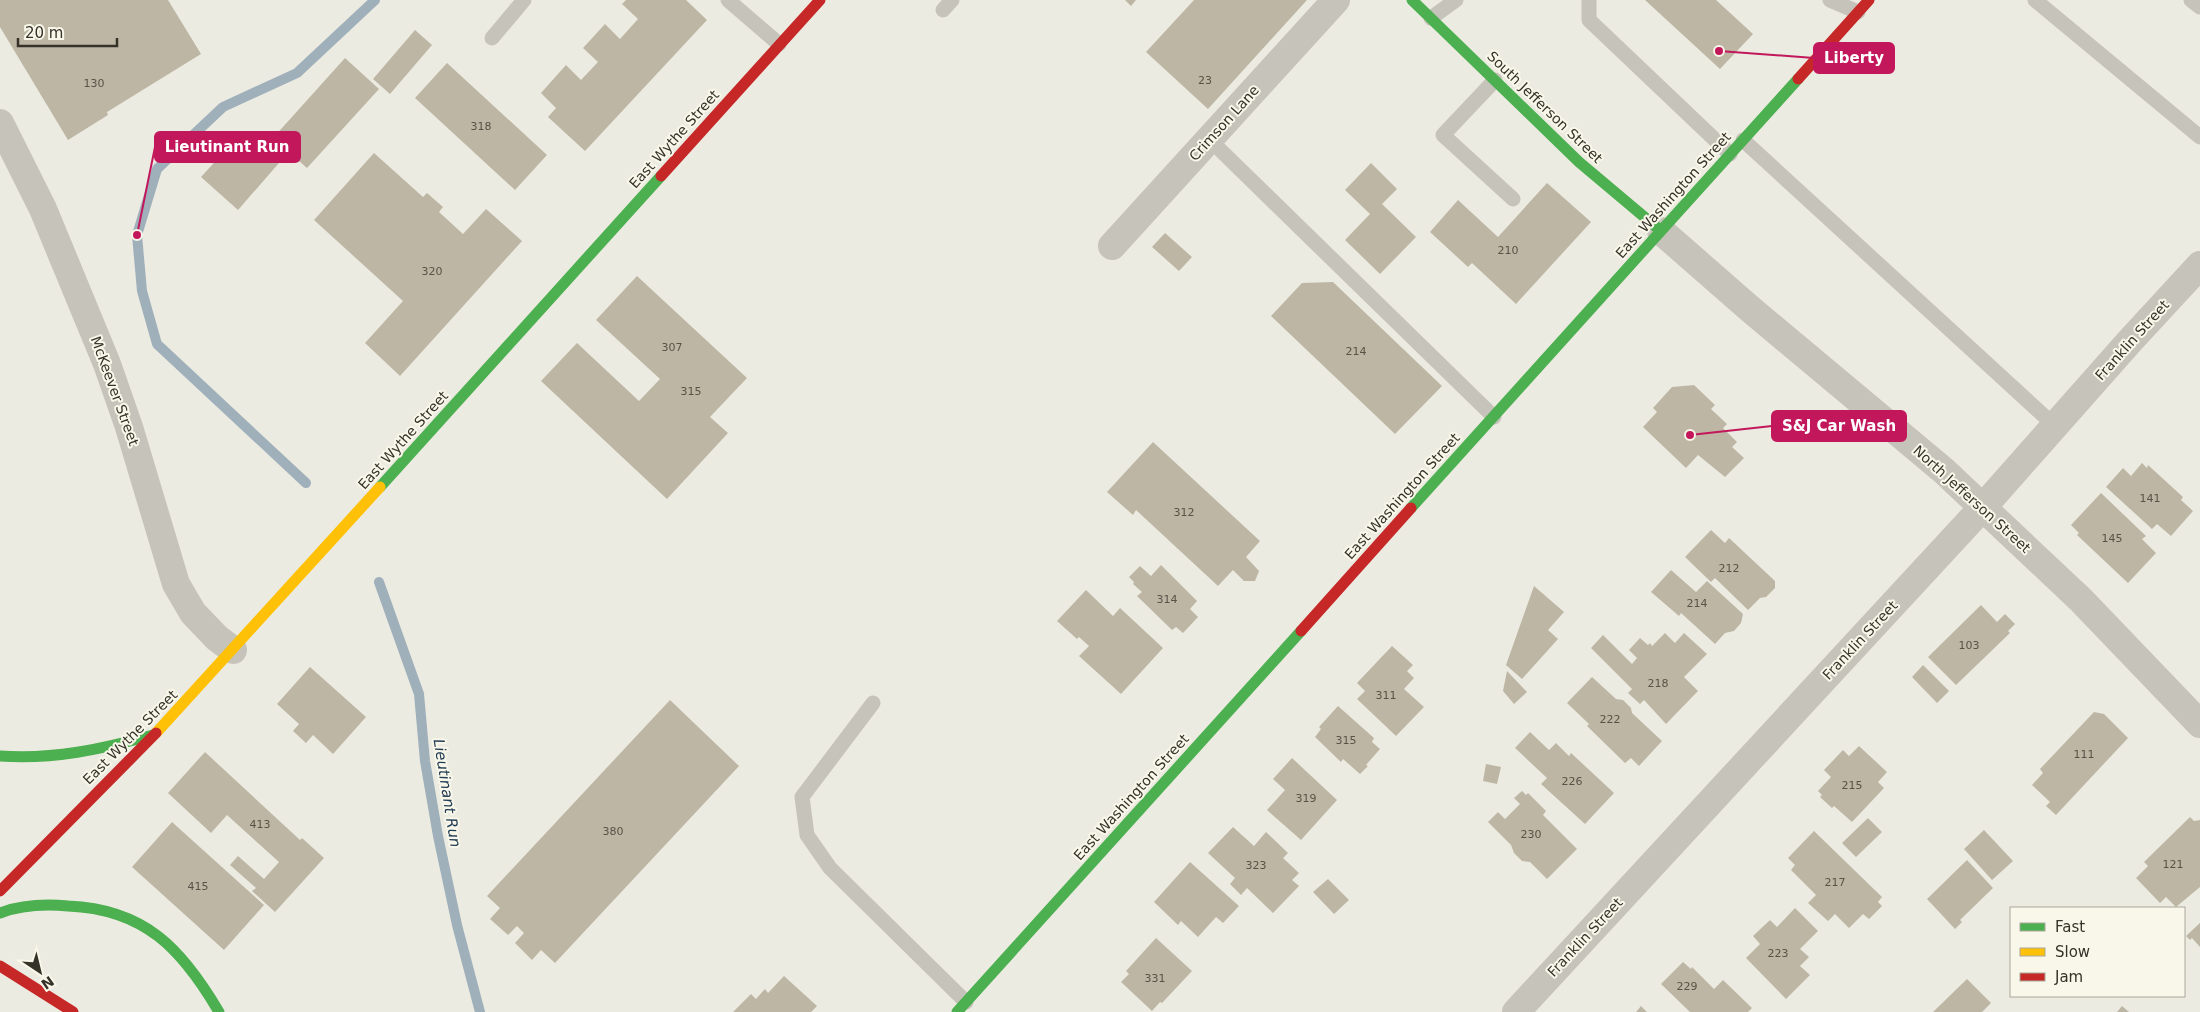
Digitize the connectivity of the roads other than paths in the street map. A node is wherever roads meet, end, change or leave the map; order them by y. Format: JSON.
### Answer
{"nodes":[{"id":1,"x":524,"y":0,"type":"edge"},
{"id":2,"x":728,"y":0,"type":"edge"},
{"id":3,"x":820,"y":0,"type":"edge"},
{"id":4,"x":1336,"y":0,"type":"edge"},
{"id":5,"x":1412,"y":0,"type":"edge"},
{"id":6,"x":1456,"y":0,"type":"edge"},
{"id":7,"x":1589,"y":0,"type":"edge"},
{"id":8,"x":1830,"y":0,"type":"edge"},
{"id":9,"x":1869,"y":0,"type":"edge"},
{"id":10,"x":2035,"y":0,"type":"edge"},
{"id":11,"x":2191,"y":0,"type":"edge"},
{"id":12,"x":2200,"y":7,"type":"edge"},
{"id":13,"x":1858,"y":12,"type":"junction"},
{"id":14,"x":1431,"y":18,"type":"junction"},
{"id":15,"x":492,"y":38,"type":"dead end"},
{"id":16,"x":780,"y":44,"type":"junction"},
{"id":17,"x":1495,"y":80,"type":"junction"},
{"id":18,"x":0,"y":123,"type":"edge"},
{"id":19,"x":2200,"y":137,"type":"edge"},
{"id":20,"x":1209,"y":139,"type":"junction"},
{"id":21,"x":1743,"y":140,"type":"junction"},
{"id":22,"x":1730,"y":154,"type":"junction"},
{"id":23,"x":1513,"y":199,"type":"dead end"},
{"id":24,"x":1661,"y":231,"type":"junction"},
{"id":25,"x":1112,"y":246,"type":"dead end"},
{"id":26,"x":2200,"y":265,"type":"edge"},
{"id":27,"x":1494,"y":416,"type":"junction"},
{"id":28,"x":2055,"y":426,"type":"junction"},
{"id":29,"x":1982,"y":508,"type":"junction"},
{"id":30,"x":233,"y":650,"type":"junction"},
{"id":31,"x":873,"y":703,"type":"dead end"},
{"id":32,"x":2200,"y":724,"type":"edge"},
{"id":33,"x":153,"y":735,"type":"junction"},
{"id":34,"x":0,"y":756,"type":"edge"},
{"id":35,"x":0,"y":891,"type":"edge"},
{"id":36,"x":0,"y":913,"type":"edge"},
{"id":37,"x":0,"y":966,"type":"edge"},
{"id":38,"x":967,"y":1009,"type":"edge"},
{"id":39,"x":73,"y":1012,"type":"edge"},
{"id":40,"x":219,"y":1012,"type":"edge"},
{"id":41,"x":1516,"y":1012,"type":"edge"}],
"edges":[{"from":1,"to":15,"type":"lane"},
{"from":2,"to":16,"type":"lane"},
{"from":3,"to":16,"type":"main road","name":"East Wythe Street"},
{"from":4,"to":20,"type":"street","name":"Crimson Lane"},
{"from":5,"to":14,"type":"main road","name":"South Jefferson Street"},
{"from":6,"to":14,"type":"lane"},
{"from":7,"to":22,"type":"lane"},
{"from":8,"to":13,"type":"lane"},
{"from":9,"to":13,"type":"main road","name":"East Washington Street"},
{"from":10,"to":19,"type":"lane"},
{"from":11,"to":12,"type":"lane"},
{"from":13,"to":21,"type":"main road","name":"East Washington Street"},
{"from":14,"to":17,"type":"main road","name":"South Jefferson Street"},
{"from":16,"to":30,"type":"main road","name":"East Wythe Street"},
{"from":17,"to":23,"type":"lane"},
{"from":17,"to":24,"type":"main road","name":"South Jefferson Street"},
{"from":18,"to":30,"type":"street","name":"McKeever Street"},
{"from":20,"to":25,"type":"street","name":"Crimson Lane"},
{"from":20,"to":27,"type":"lane"},
{"from":21,"to":22,"type":"main road","name":"East Washington Street"},
{"from":21,"to":28,"type":"lane"},
{"from":22,"to":24,"type":"main road","name":"East Washington Street"},
{"from":24,"to":27,"type":"main road","name":"East Washington Street"},
{"from":24,"to":29,"type":"street","name":"North Jefferson Street"},
{"from":26,"to":28,"type":"street","name":"Franklin Street"},
{"from":27,"to":38,"type":"main road","name":"East Washington Street"},
{"from":28,"to":29,"type":"street","name":"Franklin Street"},
{"from":29,"to":32,"type":"street","name":"North Jefferson Street"},
{"from":29,"to":41,"type":"street","name":"Franklin Street"},
{"from":30,"to":33,"type":"main road","name":"East Wythe Street"},
{"from":31,"to":38,"type":"lane"},
{"from":33,"to":34,"type":"main road"},
{"from":33,"to":35,"type":"main road","name":"East Wythe Street"},
{"from":36,"to":40,"type":"main road"},
{"from":37,"to":39,"type":"main road"}]}
